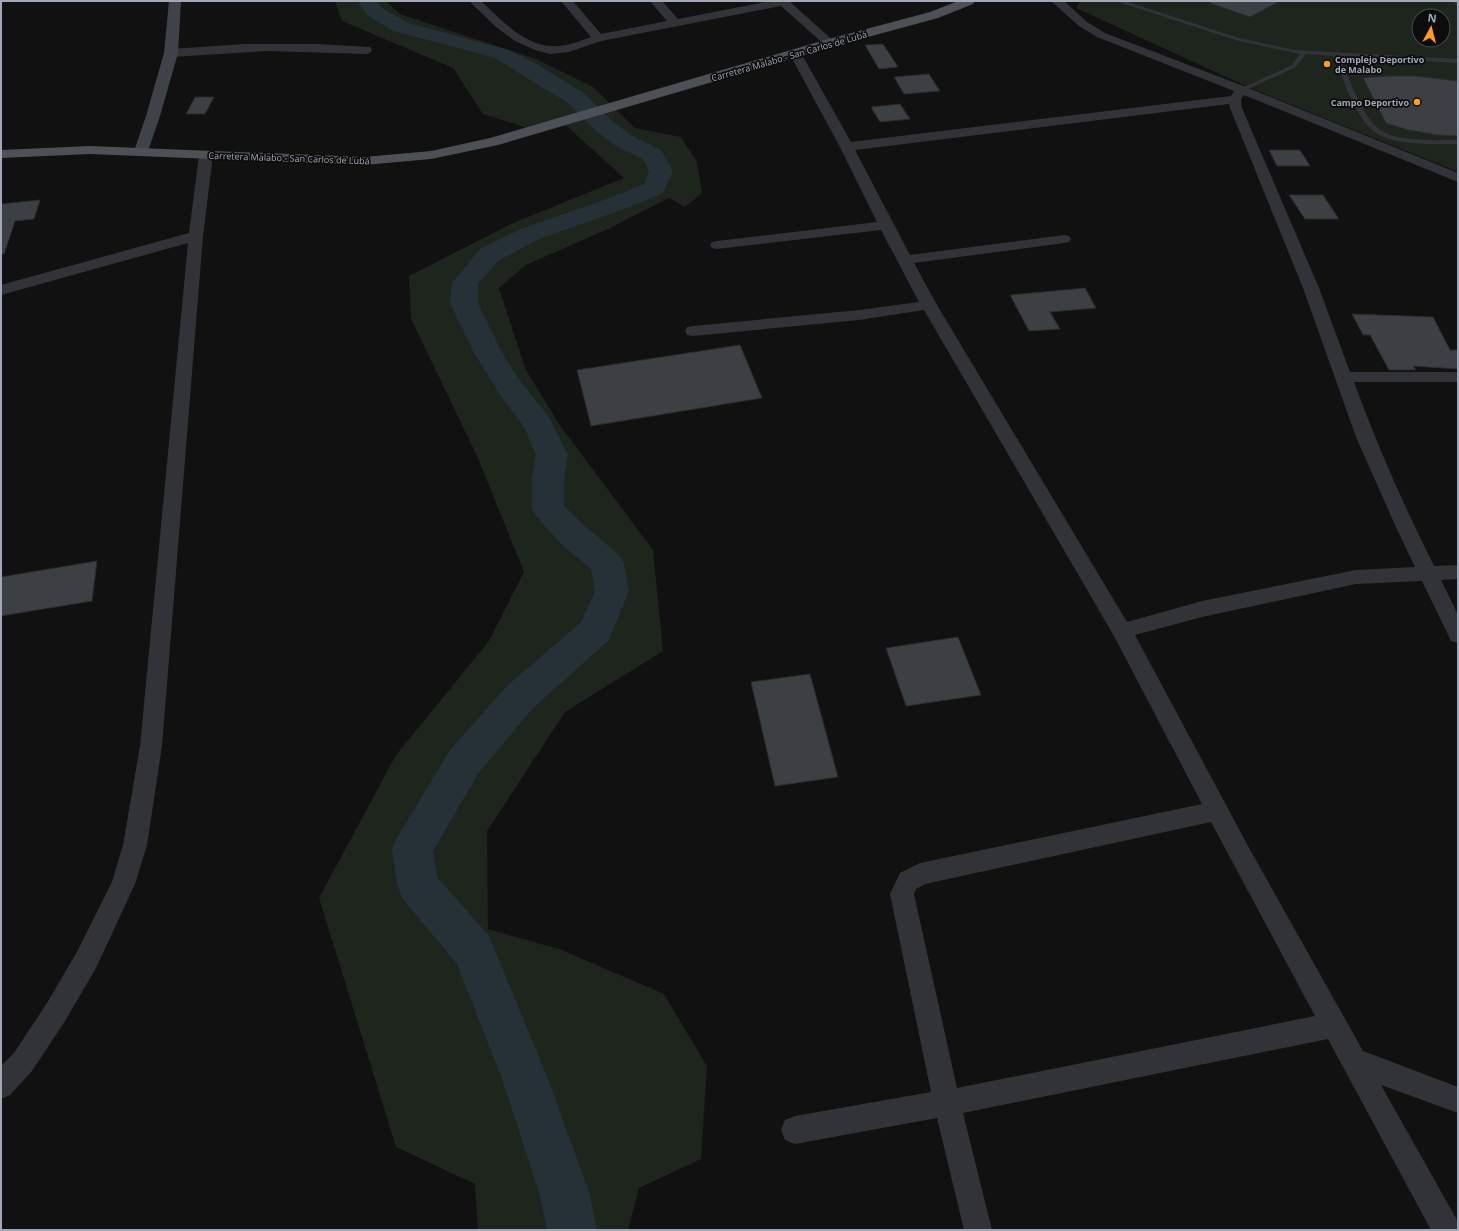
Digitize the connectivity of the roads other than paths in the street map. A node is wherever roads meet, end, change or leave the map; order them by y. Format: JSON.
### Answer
{"nodes":[{"id":1,"x":175,"y":1,"type":"edge"},
{"id":2,"x":475,"y":1,"type":"edge"},
{"id":3,"x":567,"y":1,"type":"edge"},
{"id":4,"x":656,"y":1,"type":"edge"},
{"id":5,"x":782,"y":1,"type":"edge"},
{"id":6,"x":969,"y":1,"type":"edge"},
{"id":7,"x":1057,"y":1,"type":"edge"},
{"id":8,"x":1119,"y":1,"type":"edge"},
{"id":9,"x":1455,"y":1,"type":"edge"},
{"id":10,"x":1458,"y":5,"type":"edge"},
{"id":11,"x":675,"y":23,"type":"junction"},
{"id":12,"x":598,"y":38,"type":"junction"},
{"id":13,"x":830,"y":43,"type":"junction"},
{"id":14,"x":366,"y":50,"type":"dead end"},
{"id":15,"x":171,"y":52,"type":"junction"},
{"id":16,"x":795,"y":53,"type":"junction"},
{"id":17,"x":1304,"y":53,"type":"junction"},
{"id":18,"x":1336,"y":55,"type":"junction"},
{"id":19,"x":1458,"y":61,"type":"edge"},
{"id":20,"x":1239,"y":95,"type":"junction"},
{"id":21,"x":1458,"y":142,"type":"edge"},
{"id":22,"x":848,"y":147,"type":"junction"},
{"id":23,"x":140,"y":151,"type":"junction"},
{"id":24,"x":1,"y":154,"type":"edge"},
{"id":25,"x":206,"y":155,"type":"junction"},
{"id":26,"x":1458,"y":178,"type":"edge"},
{"id":27,"x":886,"y":225,"type":"junction"},
{"id":28,"x":196,"y":236,"type":"junction"},
{"id":29,"x":1064,"y":239,"type":"dead end"},
{"id":30,"x":717,"y":245,"type":"dead end"},
{"id":31,"x":904,"y":260,"type":"junction"},
{"id":32,"x":1,"y":290,"type":"edge"},
{"id":33,"x":929,"y":305,"type":"junction"},
{"id":34,"x":693,"y":331,"type":"dead end"},
{"id":35,"x":1342,"y":377,"type":"junction"},
{"id":36,"x":1458,"y":377,"type":"edge"},
{"id":37,"x":1426,"y":572,"type":"junction"},
{"id":38,"x":1458,"y":572,"type":"edge"},
{"id":39,"x":1122,"y":631,"type":"junction"},
{"id":40,"x":1458,"y":635,"type":"edge"},
{"id":41,"x":1216,"y":811,"type":"junction"},
{"id":42,"x":1334,"y":1025,"type":"junction"},
{"id":43,"x":1354,"y":1062,"type":"junction"},
{"id":44,"x":1,"y":1086,"type":"edge"},
{"id":45,"x":1458,"y":1100,"type":"edge"},
{"id":46,"x":947,"y":1103,"type":"junction"},
{"id":47,"x":795,"y":1130,"type":"dead end"},
{"id":48,"x":978,"y":1230,"type":"edge"},
{"id":49,"x":1447,"y":1230,"type":"edge"}],
"edges":[{"from":1,"to":15,"type":"street"},
{"from":2,"to":12,"type":"street"},
{"from":3,"to":12,"type":"street"},
{"from":4,"to":11,"type":"street"},
{"from":5,"to":11,"type":"street"},
{"from":5,"to":13,"type":"street"},
{"from":6,"to":13,"type":"main road","name":"Carretera Malabo - San Carlos de Lubá"},
{"from":7,"to":20,"type":"street"},
{"from":8,"to":17,"type":"lane"},
{"from":9,"to":10,"type":"lane"},
{"from":11,"to":12,"type":"street"},
{"from":13,"to":16,"type":"main road","name":"Carretera Malabo - San Carlos de Lubá"},
{"from":14,"to":15,"type":"street"},
{"from":15,"to":23,"type":"street"},
{"from":16,"to":22,"type":"street"},
{"from":16,"to":25,"type":"main road","name":"Carretera Malabo - San Carlos de Lubá"},
{"from":17,"to":18,"type":"lane"},
{"from":17,"to":20,"type":"lane"},
{"from":18,"to":19,"type":"lane"},
{"from":18,"to":21,"type":"lane"},
{"from":20,"to":22,"type":"street"},
{"from":20,"to":26,"type":"street"},
{"from":20,"to":35,"type":"street"},
{"from":22,"to":27,"type":"street"},
{"from":23,"to":24,"type":"main road","name":"Carretera Malabo - San Carlos de Lubá"},
{"from":23,"to":25,"type":"main road","name":"Carretera Malabo - San Carlos de Lubá"},
{"from":25,"to":28,"type":"street"},
{"from":27,"to":30,"type":"street"},
{"from":27,"to":31,"type":"street"},
{"from":28,"to":32,"type":"street"},
{"from":28,"to":44,"type":"street"},
{"from":29,"to":31,"type":"street"},
{"from":31,"to":33,"type":"street"},
{"from":33,"to":34,"type":"street"},
{"from":33,"to":39,"type":"street"},
{"from":35,"to":36,"type":"street"},
{"from":35,"to":37,"type":"street"},
{"from":37,"to":38,"type":"street"},
{"from":37,"to":39,"type":"street"},
{"from":37,"to":40,"type":"street"},
{"from":39,"to":41,"type":"street"},
{"from":41,"to":42,"type":"street"},
{"from":41,"to":46,"type":"street"},
{"from":42,"to":43,"type":"street"},
{"from":42,"to":46,"type":"street"},
{"from":43,"to":45,"type":"street"},
{"from":43,"to":49,"type":"street"},
{"from":46,"to":47,"type":"street"},
{"from":46,"to":48,"type":"street"}]}
